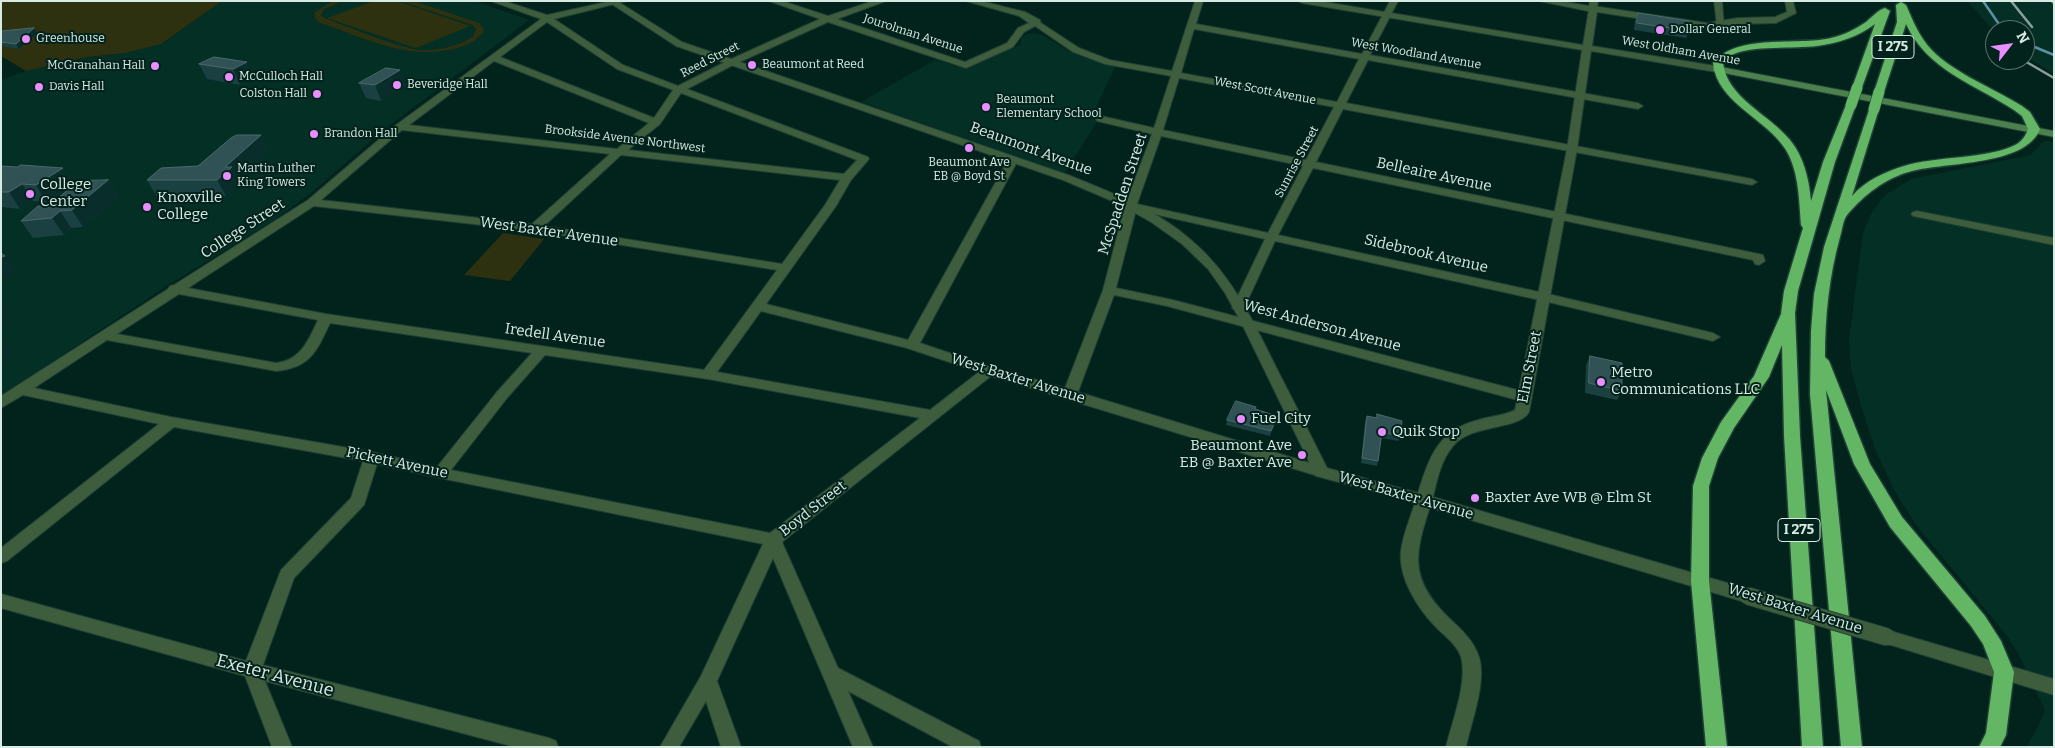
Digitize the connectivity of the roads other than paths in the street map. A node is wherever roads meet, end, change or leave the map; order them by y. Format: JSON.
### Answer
{"nodes":[{"id":1,"x":495,"y":1,"type":"edge"},
{"id":2,"x":773,"y":1,"type":"edge"},
{"id":3,"x":882,"y":1,"type":"edge"},
{"id":4,"x":970,"y":1,"type":"edge"},
{"id":5,"x":1199,"y":1,"type":"edge"},
{"id":6,"x":1302,"y":1,"type":"edge"},
{"id":7,"x":1394,"y":1,"type":"edge"},
{"id":8,"x":1543,"y":1,"type":"edge"},
{"id":9,"x":1718,"y":1,"type":"edge"},
{"id":10,"x":1785,"y":1,"type":"edge"},
{"id":11,"x":616,"y":2,"type":"edge"},
{"id":12,"x":1789,"y":2,"type":"edge"},
{"id":13,"x":1901,"y":4,"type":"edge"},
{"id":14,"x":1593,"y":5,"type":"edge"},
{"id":15,"x":1884,"y":6,"type":"edge"},
{"id":16,"x":1386,"y":15,"type":"junction"},
{"id":17,"x":547,"y":18,"type":"junction"},
{"id":18,"x":826,"y":20,"type":"junction"},
{"id":19,"x":1037,"y":22,"type":"junction"},
{"id":20,"x":1720,"y":25,"type":"junction"},
{"id":21,"x":1190,"y":26,"type":"junction"},
{"id":22,"x":1588,"y":47,"type":"junction"},
{"id":23,"x":494,"y":58,"type":"junction"},
{"id":24,"x":1365,"y":58,"type":"junction"},
{"id":25,"x":732,"y":62,"type":"junction"},
{"id":26,"x":1716,"y":69,"type":"junction"},
{"id":27,"x":1176,"y":74,"type":"junction"},
{"id":28,"x":680,"y":89,"type":"junction"},
{"id":29,"x":1580,"y":96,"type":"junction"},
{"id":30,"x":1341,"y":106,"type":"junction"},
{"id":31,"x":1638,"y":106,"type":"dead end"},
{"id":32,"x":1101,"y":119,"type":"dead end"},
{"id":33,"x":656,"y":122,"type":"junction"},
{"id":34,"x":400,"y":127,"type":"junction"},
{"id":35,"x":2034,"y":129,"type":"junction"},
{"id":36,"x":1158,"y":132,"type":"junction"},
{"id":37,"x":2054,"y":134,"type":"edge"},
{"id":38,"x":1572,"y":149,"type":"junction"},
{"id":39,"x":620,"y":151,"type":"junction"},
{"id":40,"x":1013,"y":160,"type":"junction"},
{"id":41,"x":1310,"y":164,"type":"junction"},
{"id":42,"x":847,"y":178,"type":"junction"},
{"id":43,"x":1752,"y":182,"type":"dead end"},
{"id":44,"x":312,"y":202,"type":"junction"},
{"id":45,"x":1131,"y":206,"type":"junction"},
{"id":46,"x":1917,"y":214,"type":"dead end"},
{"id":47,"x":1558,"y":218,"type":"junction"},
{"id":48,"x":1838,"y":219,"type":"junction"},
{"id":49,"x":535,"y":228,"type":"junction"},
{"id":50,"x":1808,"y":234,"type":"junction"},
{"id":51,"x":1272,"y":236,"type":"junction"},
{"id":52,"x":2054,"y":242,"type":"edge"},
{"id":53,"x":1759,"y":261,"type":"dead end"},
{"id":54,"x":786,"y":268,"type":"junction"},
{"id":55,"x":174,"y":289,"type":"junction"},
{"id":56,"x":1109,"y":290,"type":"junction"},
{"id":57,"x":1544,"y":297,"type":"junction"},
{"id":58,"x":758,"y":306,"type":"junction"},
{"id":59,"x":1238,"y":308,"type":"junction"},
{"id":60,"x":1788,"y":312,"type":"junction"},
{"id":61,"x":326,"y":318,"type":"junction"},
{"id":62,"x":1248,"y":323,"type":"junction"},
{"id":63,"x":106,"y":336,"type":"junction"},
{"id":64,"x":1713,"y":338,"type":"dead end"},
{"id":65,"x":912,"y":345,"type":"junction"},
{"id":66,"x":541,"y":351,"type":"junction"},
{"id":67,"x":1818,"y":353,"type":"junction"},
{"id":68,"x":989,"y":372,"type":"junction"},
{"id":69,"x":708,"y":375,"type":"junction"},
{"id":70,"x":21,"y":390,"type":"junction"},
{"id":71,"x":1070,"y":394,"type":"junction"},
{"id":72,"x":1525,"y":398,"type":"junction"},
{"id":73,"x":1,"y":403,"type":"edge"},
{"id":74,"x":931,"y":415,"type":"junction"},
{"id":75,"x":171,"y":422,"type":"junction"},
{"id":76,"x":372,"y":457,"type":"junction"},
{"id":77,"x":1321,"y":472,"type":"junction"},
{"id":78,"x":440,"y":473,"type":"junction"},
{"id":79,"x":1424,"y":500,"type":"junction"},
{"id":80,"x":773,"y":540,"type":"junction"},
{"id":81,"x":1,"y":557,"type":"edge"},
{"id":82,"x":1700,"y":581,"type":"junction"},
{"id":83,"x":1,"y":601,"type":"edge"},
{"id":84,"x":252,"y":670,"type":"junction"},
{"id":85,"x":2004,"y":672,"type":"junction"},
{"id":86,"x":831,"y":673,"type":"junction"},
{"id":87,"x":708,"y":681,"type":"junction"},
{"id":88,"x":2054,"y":687,"type":"edge"},
{"id":89,"x":282,"y":747,"type":"edge"},
{"id":90,"x":549,"y":747,"type":"edge"},
{"id":91,"x":669,"y":747,"type":"edge"},
{"id":92,"x":731,"y":747,"type":"edge"},
{"id":93,"x":863,"y":747,"type":"edge"},
{"id":94,"x":972,"y":747,"type":"edge"},
{"id":95,"x":1456,"y":747,"type":"edge"},
{"id":96,"x":1717,"y":747,"type":"edge"},
{"id":97,"x":1813,"y":747,"type":"edge"},
{"id":98,"x":1852,"y":747,"type":"edge"},
{"id":99,"x":1989,"y":747,"type":"edge"}],
"edges":[{"from":1,"to":17,"type":"street"},
{"from":2,"to":18,"type":"street","name":"Jourolman Avenue"},
{"from":3,"to":18,"type":"street","name":"Reed Street"},
{"from":4,"to":19,"type":"street","name":"West Scott Avenue"},
{"from":5,"to":21,"type":"street","name":"McSpadden Street"},
{"from":6,"to":16,"type":"street","name":"West Oldham Avenue"},
{"from":7,"to":16,"type":"street","name":"Sunrise Street"},
{"from":8,"to":14,"type":"street"},
{"from":9,"to":20,"type":"street"},
{"from":10,"to":12,"type":"street"},
{"from":11,"to":17,"type":"street","name":"College Street"},
{"from":11,"to":25,"type":"street","name":"Beaumont Avenue"},
{"from":12,"to":20,"type":"street"},
{"from":13,"to":35,"type":"highway"},
{"from":13,"to":48,"type":"highway","number":"I 275","bridge":true},
{"from":14,"to":20,"type":"street"},
{"from":14,"to":22,"type":"street","name":"Elm Street"},
{"from":15,"to":26,"type":"highway"},
{"from":15,"to":50,"type":"highway","number":"I 275","bridge":true},
{"from":16,"to":22,"type":"street","name":"West Oldham Avenue"},
{"from":16,"to":24,"type":"street","name":"Sunrise Street"},
{"from":17,"to":23,"type":"street","name":"College Street"},
{"from":17,"to":28,"type":"street"},
{"from":18,"to":19,"type":"street","name":"Jourolman Avenue"},
{"from":18,"to":25,"type":"street","name":"Reed Street"},
{"from":19,"to":27,"type":"street","name":"West Scott Avenue"},
{"from":21,"to":24,"type":"street","name":"West Woodland Avenue"},
{"from":21,"to":27,"type":"street","name":"McSpadden Street"},
{"from":22,"to":26,"type":"street","name":"West Oldham Avenue"},
{"from":22,"to":29,"type":"street","name":"Elm Street"},
{"from":23,"to":33,"type":"street"},
{"from":23,"to":34,"type":"street","name":"College Street"},
{"from":24,"to":29,"type":"street","name":"West Woodland Avenue"},
{"from":24,"to":30,"type":"street","name":"Sunrise Street"},
{"from":25,"to":28,"type":"street","name":"Reed Street"},
{"from":25,"to":40,"type":"street","name":"Beaumont Avenue"},
{"from":26,"to":35,"type":"main road","name":"West Oldham Avenue"},
{"from":26,"to":50,"type":"highway"},
{"from":27,"to":30,"type":"street","name":"West Scott Avenue"},
{"from":27,"to":36,"type":"street","name":"McSpadden Street"},
{"from":28,"to":33,"type":"street","name":"Reed Street"},
{"from":28,"to":42,"type":"street"},
{"from":29,"to":31,"type":"street","name":"West Woodland Avenue"},
{"from":29,"to":38,"type":"street","name":"Elm Street"},
{"from":30,"to":38,"type":"street","name":"West Scott Avenue"},
{"from":30,"to":41,"type":"street","name":"Sunrise Street"},
{"from":32,"to":36,"type":"street","name":"Belleaire Avenue"},
{"from":33,"to":39,"type":"street","name":"Reed Street"},
{"from":34,"to":39,"type":"street","name":"Brookside Avenue Northwest"},
{"from":34,"to":44,"type":"street","name":"College Street"},
{"from":35,"to":37,"type":"main road","name":"West Oldham Avenue"},
{"from":35,"to":48,"type":"highway"},
{"from":36,"to":41,"type":"street","name":"Belleaire Avenue"},
{"from":36,"to":45,"type":"street","name":"McSpadden Street"},
{"from":38,"to":43,"type":"street","name":"West Scott Avenue"},
{"from":38,"to":47,"type":"street","name":"Elm Street"},
{"from":39,"to":42,"type":"street","name":"Brookside Avenue Northwest"},
{"from":39,"to":49,"type":"street","name":"Reed Street"},
{"from":40,"to":45,"type":"street","name":"Beaumont Avenue"},
{"from":40,"to":65,"type":"street"},
{"from":41,"to":47,"type":"street","name":"Belleaire Avenue"},
{"from":41,"to":51,"type":"street","name":"Sunrise Street"},
{"from":42,"to":54,"type":"street"},
{"from":44,"to":49,"type":"street","name":"West Baxter Avenue"},
{"from":44,"to":55,"type":"street","name":"College Street"},
{"from":45,"to":51,"type":"street","name":"Sidebrook Avenue"},
{"from":45,"to":56,"type":"street","name":"McSpadden Street"},
{"from":45,"to":59,"type":"street","name":"Beaumont Avenue"},
{"from":46,"to":52,"type":"street"},
{"from":47,"to":53,"type":"street","name":"Belleaire Avenue"},
{"from":47,"to":57,"type":"street","name":"Elm Street"},
{"from":48,"to":67,"type":"highway","number":"I 275"},
{"from":49,"to":54,"type":"street","name":"West Baxter Avenue"},
{"from":50,"to":60,"type":"highway","number":"I 275"},
{"from":51,"to":57,"type":"street","name":"Sidebrook Avenue"},
{"from":51,"to":59,"type":"street","name":"Sunrise Street"},
{"from":54,"to":58,"type":"street"},
{"from":55,"to":61,"type":"street","name":"Iredell Avenue"},
{"from":55,"to":63,"type":"street","name":"College Street"},
{"from":56,"to":62,"type":"street","name":"West Anderson Avenue"},
{"from":56,"to":71,"type":"street","name":"McSpadden Street"},
{"from":57,"to":64,"type":"street","name":"Sidebrook Avenue"},
{"from":57,"to":72,"type":"street","name":"Elm Street"},
{"from":58,"to":65,"type":"street","name":"West Baxter Avenue"},
{"from":58,"to":69,"type":"street"},
{"from":59,"to":62,"type":"street","name":"Beaumont Avenue"},
{"from":60,"to":82,"type":"highway"},
{"from":60,"to":97,"type":"highway","number":"I 275"},
{"from":61,"to":63,"type":"street"},
{"from":61,"to":66,"type":"street","name":"Iredell Avenue"},
{"from":62,"to":72,"type":"street","name":"West Anderson Avenue"},
{"from":62,"to":77,"type":"street","name":"Beaumont Avenue"},
{"from":63,"to":70,"type":"street","name":"College Street"},
{"from":65,"to":68,"type":"street","name":"West Baxter Avenue"},
{"from":66,"to":69,"type":"street","name":"Iredell Avenue"},
{"from":66,"to":78,"type":"street"},
{"from":67,"to":85,"type":"highway"},
{"from":67,"to":98,"type":"highway","number":"I 275"},
{"from":68,"to":71,"type":"street","name":"West Baxter Avenue"},
{"from":68,"to":74,"type":"street","name":"Boyd Street"},
{"from":69,"to":74,"type":"street","name":"Iredell Avenue"},
{"from":70,"to":73,"type":"street","name":"College Street"},
{"from":70,"to":75,"type":"street","name":"Pickett Avenue"},
{"from":71,"to":77,"type":"street","name":"West Baxter Avenue"},
{"from":72,"to":79,"type":"street","name":"Elm Street"},
{"from":74,"to":80,"type":"street","name":"Boyd Street"},
{"from":75,"to":76,"type":"street","name":"Pickett Avenue"},
{"from":75,"to":81,"type":"street"},
{"from":76,"to":78,"type":"street","name":"Pickett Avenue"},
{"from":76,"to":84,"type":"street"},
{"from":77,"to":79,"type":"street","name":"West Baxter Avenue"},
{"from":78,"to":80,"type":"street","name":"Pickett Avenue"},
{"from":79,"to":82,"type":"street","name":"West Baxter Avenue"},
{"from":79,"to":95,"type":"street","name":"Elm Street"},
{"from":80,"to":86,"type":"street"},
{"from":80,"to":87,"type":"street","name":"Boyd Street"},
{"from":82,"to":85,"type":"street","name":"West Baxter Avenue","bridge":true},
{"from":82,"to":96,"type":"highway"},
{"from":83,"to":84,"type":"street","name":"Exeter Avenue"},
{"from":84,"to":89,"type":"street"},
{"from":84,"to":90,"type":"street","name":"Exeter Avenue"},
{"from":85,"to":88,"type":"street","name":"West Baxter Avenue"},
{"from":85,"to":99,"type":"highway"},
{"from":86,"to":93,"type":"street"},
{"from":86,"to":94,"type":"street"},
{"from":87,"to":91,"type":"street","name":"Boyd Street"},
{"from":87,"to":92,"type":"street"}]}
